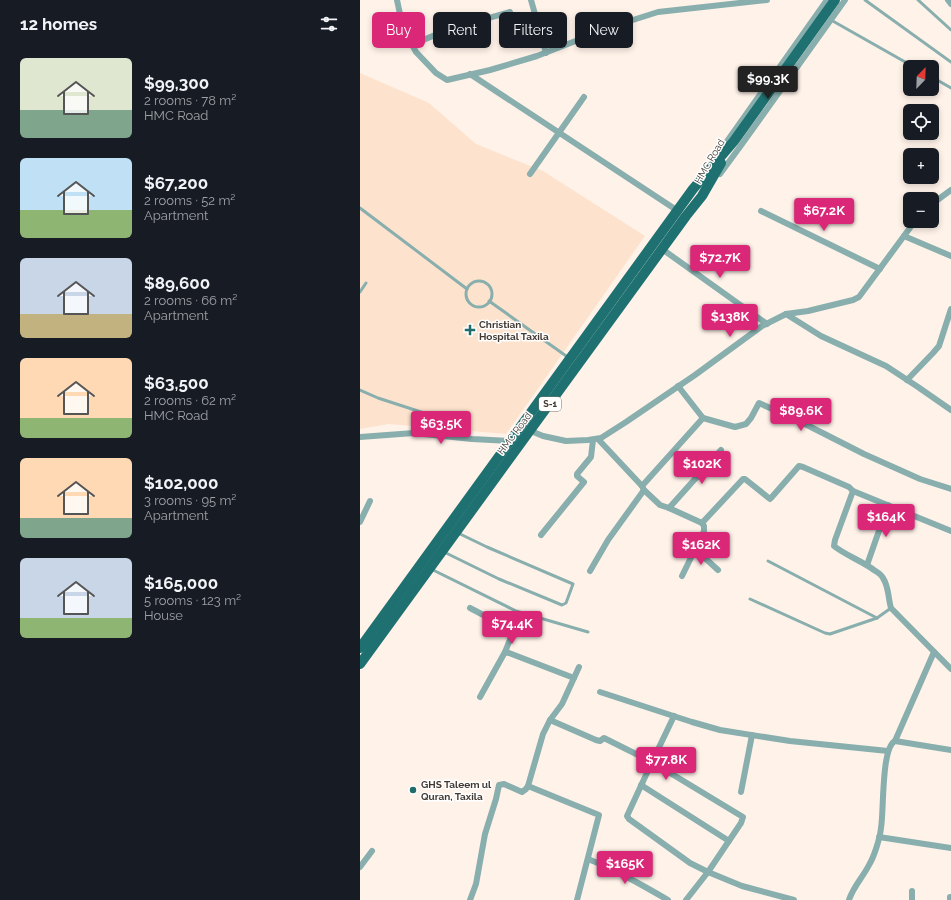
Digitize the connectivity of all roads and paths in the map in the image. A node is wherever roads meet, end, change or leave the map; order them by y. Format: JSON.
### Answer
{"nodes":[{"id":1,"x":397,"y":0,"type":"edge"},
{"id":2,"x":531,"y":0,"type":"edge"},
{"id":3,"x":767,"y":0,"type":"edge"},
{"id":4,"x":827,"y":0,"type":"edge"},
{"id":5,"x":835,"y":0,"type":"edge"},
{"id":6,"x":845,"y":0,"type":"edge"},
{"id":7,"x":864,"y":0,"type":"edge"},
{"id":8,"x":918,"y":0,"type":"edge"},
{"id":9,"x":948,"y":0,"type":"edge"},
{"id":10,"x":951,"y":4,"type":"edge"},
{"id":11,"x":400,"y":12,"type":"edge"},
{"id":12,"x":499,"y":15,"type":"edge"},
{"id":13,"x":831,"y":20,"type":"junction"},
{"id":14,"x":951,"y":30,"type":"edge"},
{"id":15,"x":425,"y":39,"type":"edge"},
{"id":16,"x":414,"y":48,"type":"edge"},
{"id":17,"x":546,"y":53,"type":"junction"},
{"id":18,"x":903,"y":61,"type":"edge"},
{"id":19,"x":951,"y":62,"type":"edge"},
{"id":20,"x":470,"y":74,"type":"junction"},
{"id":21,"x":939,"y":81,"type":"edge"},
{"id":22,"x":951,"y":88,"type":"edge"},
{"id":23,"x":584,"y":97,"type":"dead end"},
{"id":24,"x":559,"y":133,"type":"junction"},
{"id":25,"x":734,"y":141,"type":"junction"},
{"id":26,"x":530,"y":174,"type":"dead end"},
{"id":27,"x":693,"y":189,"type":"junction"},
{"id":28,"x":951,"y":190,"type":"edge"},
{"id":29,"x":702,"y":196,"type":"junction"},
{"id":30,"x":939,"y":199,"type":"edge"},
{"id":31,"x":360,"y":208,"type":"edge"},
{"id":32,"x":678,"y":211,"type":"junction"},
{"id":33,"x":761,"y":211,"type":"dead end"},
{"id":34,"x":910,"y":228,"type":"edge"},
{"id":35,"x":904,"y":236,"type":"junction"},
{"id":36,"x":662,"y":249,"type":"junction"},
{"id":37,"x":951,"y":256,"type":"edge"},
{"id":38,"x":880,"y":269,"type":"junction"},
{"id":39,"x":366,"y":283,"type":"dead end"},
{"id":40,"x":467,"y":289,"type":"junction"},
{"id":41,"x":360,"y":292,"type":"edge"},
{"id":42,"x":490,"y":301,"type":"junction"},
{"id":43,"x":951,"y":309,"type":"edge"},
{"id":44,"x":786,"y":314,"type":"junction"},
{"id":45,"x":767,"y":324,"type":"junction"},
{"id":46,"x":575,"y":361,"type":"junction"},
{"id":47,"x":907,"y":380,"type":"junction"},
{"id":48,"x":678,"y":386,"type":"junction"},
{"id":49,"x":360,"y":390,"type":"edge"},
{"id":50,"x":951,"y":410,"type":"edge"},
{"id":51,"x":421,"y":412,"type":"dead end"},
{"id":52,"x":703,"y":418,"type":"junction"},
{"id":53,"x":531,"y":431,"type":"junction"},
{"id":54,"x":360,"y":437,"type":"edge"},
{"id":55,"x":596,"y":439,"type":"junction"},
{"id":56,"x":510,"y":441,"type":"junction"},
{"id":57,"x":522,"y":442,"type":"junction"},
{"id":58,"x":721,"y":450,"type":"dead end"},
{"id":59,"x":643,"y":488,"type":"junction"},
{"id":60,"x":951,"y":489,"type":"edge"},
{"id":61,"x":853,"y":491,"type":"junction"},
{"id":62,"x":370,"y":501,"type":"dead end"},
{"id":63,"x":888,"y":506,"type":"junction"},
{"id":64,"x":668,"y":508,"type":"junction"},
{"id":65,"x":360,"y":522,"type":"edge"},
{"id":66,"x":702,"y":523,"type":"junction"},
{"id":67,"x":951,"y":531,"type":"edge"},
{"id":68,"x":456,"y":532,"type":"junction"},
{"id":69,"x":541,"y":534,"type":"dead end"},
{"id":70,"x":695,"y":550,"type":"junction"},
{"id":71,"x":442,"y":551,"type":"junction"},
{"id":72,"x":768,"y":561,"type":"dead end"},
{"id":73,"x":867,"y":565,"type":"junction"},
{"id":74,"x":430,"y":568,"type":"junction"},
{"id":75,"x":718,"y":570,"type":"dead end"},
{"id":76,"x":590,"y":571,"type":"dead end"},
{"id":77,"x":682,"y":576,"type":"dead end"},
{"id":78,"x":750,"y":599,"type":"dead end"},
{"id":79,"x":470,"y":608,"type":"dead end"},
{"id":80,"x":891,"y":608,"type":"junction"},
{"id":81,"x":877,"y":618,"type":"junction"},
{"id":82,"x":588,"y":632,"type":"dead end"},
{"id":83,"x":360,"y":648,"type":"edge"},
{"id":84,"x":505,"y":652,"type":"junction"},
{"id":85,"x":934,"y":652,"type":"junction"},
{"id":86,"x":360,"y":664,"type":"edge"},
{"id":87,"x":579,"y":667,"type":"dead end"},
{"id":88,"x":951,"y":669,"type":"edge"},
{"id":89,"x":574,"y":678,"type":"junction"},
{"id":90,"x":600,"y":692,"type":"dead end"},
{"id":91,"x":480,"y":697,"type":"dead end"},
{"id":92,"x":674,"y":716,"type":"junction"},
{"id":93,"x":550,"y":720,"type":"junction"},
{"id":94,"x":752,"y":735,"type":"junction"},
{"id":95,"x":895,"y":741,"type":"junction"},
{"id":96,"x":951,"y":750,"type":"edge"},
{"id":97,"x":888,"y":751,"type":"junction"},
{"id":98,"x":652,"y":762,"type":"junction"},
{"id":99,"x":528,"y":786,"type":"junction"},
{"id":100,"x":641,"y":786,"type":"junction"},
{"id":101,"x":740,"y":792,"type":"dead end"},
{"id":102,"x":879,"y":837,"type":"junction"},
{"id":103,"x":729,"y":841,"type":"junction"},
{"id":104,"x":951,"y":848,"type":"edge"},
{"id":105,"x":372,"y":851,"type":"dead end"},
{"id":106,"x":588,"y":858,"type":"junction"},
{"id":107,"x":360,"y":867,"type":"edge"},
{"id":108,"x":708,"y":872,"type":"junction"},
{"id":109,"x":912,"y":892,"type":"dead end"},
{"id":110,"x":470,"y":900,"type":"edge"},
{"id":111,"x":577,"y":900,"type":"edge"},
{"id":112,"x":668,"y":900,"type":"edge"},
{"id":113,"x":686,"y":900,"type":"edge"},
{"id":114,"x":794,"y":900,"type":"edge"},
{"id":115,"x":849,"y":900,"type":"edge"},
{"id":116,"x":912,"y":900,"type":"edge"}],
"edges":[{"from":1,"to":11,"type":"street"},
{"from":2,"to":17,"type":"street"},
{"from":3,"to":17,"type":"street"},
{"from":4,"to":27,"type":"street"},
{"from":5,"to":25,"type":"main road","number":"S-1"},
{"from":6,"to":13,"type":"street"},
{"from":7,"to":19,"type":"lane"},
{"from":8,"to":14,"type":"lane"},
{"from":9,"to":10,"type":"street"},
{"from":12,"to":15,"type":"street"},
{"from":13,"to":18,"type":"lane"},
{"from":13,"to":29,"type":"street"},
{"from":16,"to":20,"type":"street"},
{"from":17,"to":20,"type":"street"},
{"from":20,"to":24,"type":"street"},
{"from":21,"to":22,"type":"lane"},
{"from":23,"to":24,"type":"street"},
{"from":24,"to":26,"type":"street"},
{"from":24,"to":32,"type":"street"},
{"from":25,"to":27,"type":"main road","name":"HMC Road","number":"S-1"},
{"from":25,"to":29,"type":"main road","name":"HMC Road","number":"S-1"},
{"from":27,"to":32,"type":"main road","name":"HMC Road","number":"S-1"},
{"from":28,"to":30,"type":"street"},
{"from":29,"to":36,"type":"main road","name":"HMC Road","number":"S-1"},
{"from":31,"to":40,"type":"lane"},
{"from":32,"to":46,"type":"main road","name":"HMC Road","number":"S-1"},
{"from":33,"to":38,"type":"street"},
{"from":34,"to":35,"type":"street"},
{"from":35,"to":37,"type":"street"},
{"from":35,"to":38,"type":"street"},
{"from":36,"to":45,"type":"street"},
{"from":36,"to":46,"type":"main road","name":"HMC Road","number":"S-1"},
{"from":38,"to":44,"type":"street"},
{"from":39,"to":41,"type":"lane"},
{"from":40,"to":42,"type":"lane"},
{"from":40,"to":42,"type":"lane"},
{"from":42,"to":46,"type":"lane"},
{"from":43,"to":47,"type":"street"},
{"from":44,"to":45,"type":"street"},
{"from":44,"to":47,"type":"street"},
{"from":45,"to":48,"type":"street"},
{"from":46,"to":53,"type":"main road","name":"HMC Road","number":"S-1"},
{"from":46,"to":56,"type":"main road","name":"HMC Road","number":"S-1"},
{"from":47,"to":50,"type":"street"},
{"from":48,"to":52,"type":"street"},
{"from":48,"to":55,"type":"street"},
{"from":49,"to":51,"type":"lane"},
{"from":52,"to":59,"type":"street"},
{"from":52,"to":60,"type":"street"},
{"from":53,"to":55,"type":"street"},
{"from":53,"to":57,"type":"main road","name":"HMC Road","number":"S-1"},
{"from":54,"to":56,"type":"street"},
{"from":55,"to":59,"type":"street"},
{"from":55,"to":69,"type":"street"},
{"from":56,"to":57,"type":"street"},
{"from":56,"to":83,"type":"main road","name":"HMC Road","number":"S-1"},
{"from":57,"to":68,"type":"main road","name":"HMC Road","number":"S-1"},
{"from":58,"to":64,"type":"street"},
{"from":59,"to":64,"type":"street"},
{"from":59,"to":76,"type":"street"},
{"from":61,"to":63,"type":"street"},
{"from":61,"to":66,"type":"street"},
{"from":61,"to":73,"type":"street"},
{"from":62,"to":65,"type":"street"},
{"from":63,"to":67,"type":"street"},
{"from":63,"to":73,"type":"street"},
{"from":64,"to":66,"type":"street"},
{"from":66,"to":70,"type":"street"},
{"from":68,"to":71,"type":"main road","name":"HMC Road","number":"S-1"},
{"from":68,"to":71,"type":"lane"},
{"from":70,"to":75,"type":"street"},
{"from":70,"to":77,"type":"street"},
{"from":71,"to":74,"type":"main road","name":"HMC Road","number":"S-1"},
{"from":72,"to":81,"type":"lane"},
{"from":73,"to":80,"type":"street"},
{"from":74,"to":82,"type":"lane"},
{"from":74,"to":86,"type":"main road","name":"HMC Road","number":"S-1"},
{"from":78,"to":81,"type":"lane"},
{"from":79,"to":84,"type":"street"},
{"from":80,"to":81,"type":"lane"},
{"from":80,"to":85,"type":"street"},
{"from":84,"to":89,"type":"street"},
{"from":84,"to":91,"type":"street"},
{"from":85,"to":88,"type":"street"},
{"from":85,"to":95,"type":"street"},
{"from":87,"to":89,"type":"street"},
{"from":89,"to":93,"type":"street"},
{"from":90,"to":92,"type":"street"},
{"from":92,"to":94,"type":"street"},
{"from":92,"to":98,"type":"street"},
{"from":93,"to":98,"type":"street"},
{"from":93,"to":99,"type":"street"},
{"from":94,"to":97,"type":"street"},
{"from":94,"to":101,"type":"street"},
{"from":95,"to":96,"type":"street"},
{"from":95,"to":97,"type":"street"},
{"from":97,"to":102,"type":"street"},
{"from":98,"to":100,"type":"street"},
{"from":98,"to":103,"type":"street"},
{"from":99,"to":106,"type":"street"},
{"from":99,"to":110,"type":"street"},
{"from":100,"to":103,"type":"street"},
{"from":100,"to":108,"type":"street"},
{"from":102,"to":104,"type":"street"},
{"from":102,"to":115,"type":"street"},
{"from":103,"to":108,"type":"street"},
{"from":105,"to":107,"type":"street"},
{"from":106,"to":111,"type":"street"},
{"from":106,"to":112,"type":"street"},
{"from":108,"to":113,"type":"street"},
{"from":108,"to":114,"type":"street"},
{"from":109,"to":116,"type":"street"}]}
